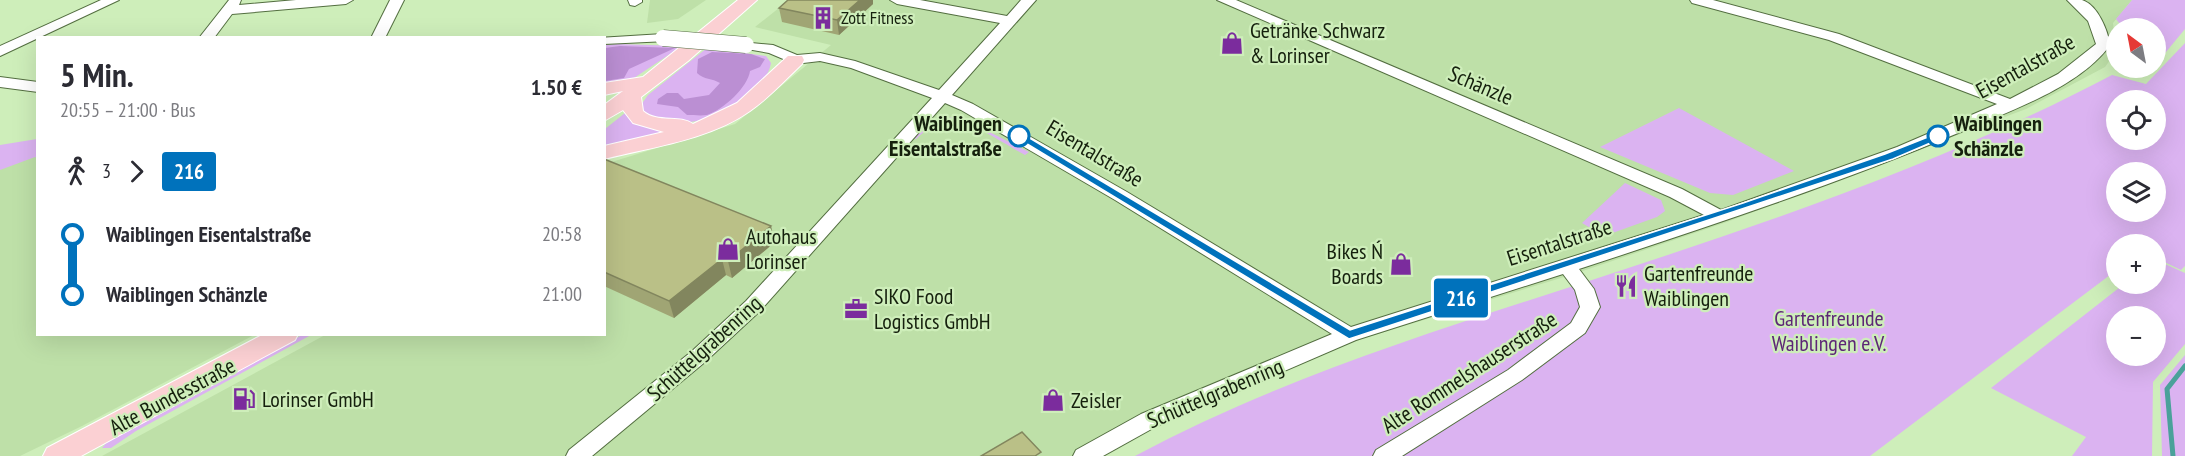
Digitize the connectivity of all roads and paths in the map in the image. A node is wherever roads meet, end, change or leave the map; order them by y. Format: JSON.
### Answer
{"nodes":[{"id":1,"x":112,"y":0,"type":"edge"},
{"id":2,"x":346,"y":0,"type":"edge"},
{"id":3,"x":397,"y":0,"type":"edge"},
{"id":4,"x":748,"y":0,"type":"edge"},
{"id":5,"x":763,"y":0,"type":"edge"},
{"id":6,"x":897,"y":0,"type":"edge"},
{"id":7,"x":1029,"y":0,"type":"edge"},
{"id":8,"x":1224,"y":0,"type":"edge"},
{"id":9,"x":1697,"y":0,"type":"edge"},
{"id":10,"x":2074,"y":0,"type":"edge"},
{"id":11,"x":231,"y":5,"type":"edge"},
{"id":12,"x":729,"y":17,"type":"junction"},
{"id":13,"x":1011,"y":21,"type":"junction"},
{"id":14,"x":208,"y":36,"type":"edge"},
{"id":15,"x":379,"y":36,"type":"edge"},
{"id":16,"x":606,"y":40,"type":"edge"},
{"id":17,"x":0,"y":52,"type":"edge"},
{"id":18,"x":795,"y":60,"type":"junction"},
{"id":19,"x":652,"y":79,"type":"junction"},
{"id":20,"x":0,"y":82,"type":"edge"},
{"id":21,"x":36,"y":87,"type":"edge"},
{"id":22,"x":606,"y":89,"type":"edge"},
{"id":23,"x":631,"y":95,"type":"junction"},
{"id":24,"x":943,"y":96,"type":"junction"},
{"id":25,"x":2010,"y":104,"type":"junction"},
{"id":26,"x":606,"y":111,"type":"edge"},
{"id":27,"x":724,"y":119,"type":"junction"},
{"id":28,"x":606,"y":153,"type":"edge"},
{"id":29,"x":1718,"y":215,"type":"junction"},
{"id":30,"x":1566,"y":265,"type":"junction"},
{"id":31,"x":1349,"y":335,"type":"junction"},
{"id":32,"x":282,"y":336,"type":"edge"},
{"id":33,"x":57,"y":456,"type":"edge"},
{"id":34,"x":577,"y":456,"type":"edge"},
{"id":35,"x":1084,"y":456,"type":"edge"},
{"id":36,"x":1384,"y":456,"type":"edge"}],
"edges":[{"from":1,"to":17,"type":"street"},
{"from":2,"to":11,"type":"street"},
{"from":3,"to":15,"type":"street"},
{"from":4,"to":12,"type":"main road"},
{"from":5,"to":12,"type":"main road"},
{"from":6,"to":13,"type":"street"},
{"from":7,"to":13,"type":"street","name":"Schüttelgrabenring"},
{"from":8,"to":29,"type":"street","name":"Schänzle"},
{"from":9,"to":25,"type":"street"},
{"from":10,"to":25,"type":"street","name":"Eisentalstraße"},
{"from":11,"to":14,"type":"street"},
{"from":12,"to":19,"type":"main road"},
{"from":13,"to":24,"type":"street","name":"Schüttelgrabenring"},
{"from":16,"to":18,"type":"street","bridge":true},
{"from":18,"to":24,"type":"street","name":"Eisentalstraße"},
{"from":18,"to":27,"type":"main road"},
{"from":19,"to":22,"type":"main road"},
{"from":19,"to":23,"type":"main road"},
{"from":20,"to":21,"type":"street"},
{"from":23,"to":26,"type":"main road"},
{"from":23,"to":27,"type":"main road"},
{"from":24,"to":31,"type":"street","name":"Eisentalstraße"},
{"from":24,"to":34,"type":"street","name":"Schüttelgrabenring"},
{"from":25,"to":29,"type":"street","name":"Eisentalstraße"},
{"from":27,"to":28,"type":"main road"},
{"from":29,"to":30,"type":"street","name":"Eisentalstraße"},
{"from":30,"to":31,"type":"street","name":"Eisentalstraße"},
{"from":30,"to":36,"type":"street","name":"Alte Rommelshauserstraße"},
{"from":31,"to":35,"type":"street","name":"Schüttelgrabenring"},
{"from":32,"to":33,"type":"main road","name":"Alte Bundesstraße"}]}
